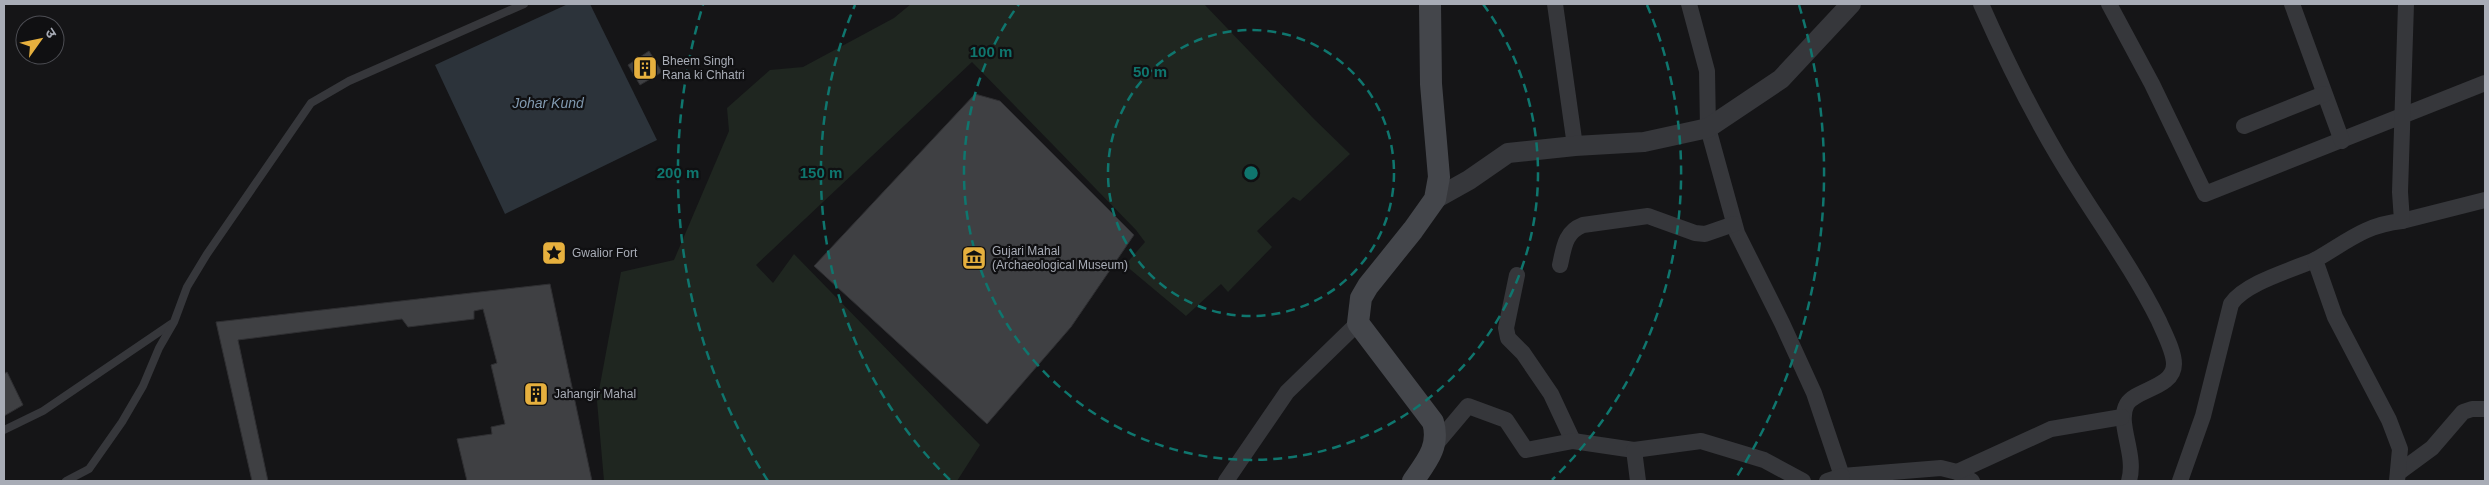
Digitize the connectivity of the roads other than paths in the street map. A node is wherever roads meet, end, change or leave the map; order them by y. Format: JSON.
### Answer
{"nodes":[{"id":1,"x":524,"y":4,"type":"edge"},
{"id":2,"x":1430,"y":4,"type":"edge"},
{"id":3,"x":1555,"y":4,"type":"edge"},
{"id":4,"x":1689,"y":4,"type":"edge"},
{"id":5,"x":1851,"y":4,"type":"edge"},
{"id":6,"x":1981,"y":4,"type":"edge"},
{"id":7,"x":2109,"y":4,"type":"edge"},
{"id":8,"x":2292,"y":4,"type":"edge"},
{"id":9,"x":2406,"y":4,"type":"edge"},
{"id":10,"x":2485,"y":83,"type":"edge"},
{"id":11,"x":2324,"y":94,"type":"junction"},
{"id":12,"x":2402,"y":118,"type":"junction"},
{"id":13,"x":2244,"y":126,"type":"dead end"},
{"id":14,"x":1708,"y":128,"type":"junction"},
{"id":15,"x":2342,"y":141,"type":"junction"},
{"id":16,"x":1575,"y":146,"type":"junction"},
{"id":17,"x":1434,"y":199,"type":"junction"},
{"id":18,"x":2485,"y":200,"type":"edge"},
{"id":19,"x":2402,"y":220,"type":"junction"},
{"id":20,"x":1734,"y":224,"type":"junction"},
{"id":21,"x":2316,"y":260,"type":"junction"},
{"id":22,"x":1560,"y":265,"type":"dead end"},
{"id":23,"x":1517,"y":275,"type":"dead end"},
{"id":24,"x":174,"y":322,"type":"junction"},
{"id":25,"x":1358,"y":323,"type":"junction"},
{"id":26,"x":2485,"y":409,"type":"edge"},
{"id":27,"x":2122,"y":417,"type":"junction"},
{"id":28,"x":4,"y":430,"type":"edge"},
{"id":29,"x":1573,"y":441,"type":"junction"},
{"id":30,"x":1436,"y":444,"type":"junction"},
{"id":31,"x":1634,"y":450,"type":"junction"},
{"id":32,"x":1957,"y":472,"type":"junction"},
{"id":33,"x":2398,"y":477,"type":"edge"},
{"id":34,"x":1834,"y":478,"type":"edge"},
{"id":35,"x":66,"y":481,"type":"edge"},
{"id":36,"x":1226,"y":481,"type":"edge"},
{"id":37,"x":1414,"y":481,"type":"edge"},
{"id":38,"x":1638,"y":481,"type":"edge"},
{"id":39,"x":1803,"y":481,"type":"edge"},
{"id":40,"x":1972,"y":481,"type":"edge"},
{"id":41,"x":2129,"y":481,"type":"edge"},
{"id":42,"x":2180,"y":481,"type":"edge"}],
"edges":[{"from":1,"to":24,"type":"lane"},
{"from":2,"to":17,"type":"main road"},
{"from":3,"to":16,"type":"street"},
{"from":4,"to":14,"type":"street"},
{"from":5,"to":14,"type":"street"},
{"from":6,"to":27,"type":"street"},
{"from":7,"to":15,"type":"street"},
{"from":8,"to":11,"type":"street"},
{"from":9,"to":12,"type":"street"},
{"from":10,"to":12,"type":"street"},
{"from":11,"to":13,"type":"street"},
{"from":11,"to":15,"type":"street"},
{"from":12,"to":15,"type":"street"},
{"from":12,"to":19,"type":"street"},
{"from":14,"to":16,"type":"street"},
{"from":14,"to":20,"type":"street"},
{"from":16,"to":17,"type":"street"},
{"from":17,"to":25,"type":"main road"},
{"from":18,"to":19,"type":"street"},
{"from":19,"to":21,"type":"street"},
{"from":20,"to":22,"type":"street"},
{"from":20,"to":34,"type":"street"},
{"from":21,"to":33,"type":"street"},
{"from":21,"to":42,"type":"street"},
{"from":23,"to":29,"type":"street"},
{"from":24,"to":28,"type":"lane"},
{"from":24,"to":35,"type":"lane"},
{"from":25,"to":30,"type":"main road"},
{"from":25,"to":36,"type":"street"},
{"from":26,"to":33,"type":"street"},
{"from":27,"to":32,"type":"street"},
{"from":27,"to":41,"type":"street"},
{"from":29,"to":30,"type":"street"},
{"from":29,"to":31,"type":"street"},
{"from":30,"to":37,"type":"main road"},
{"from":31,"to":38,"type":"street"},
{"from":31,"to":39,"type":"street"},
{"from":32,"to":34,"type":"street"},
{"from":32,"to":40,"type":"street"}]}
